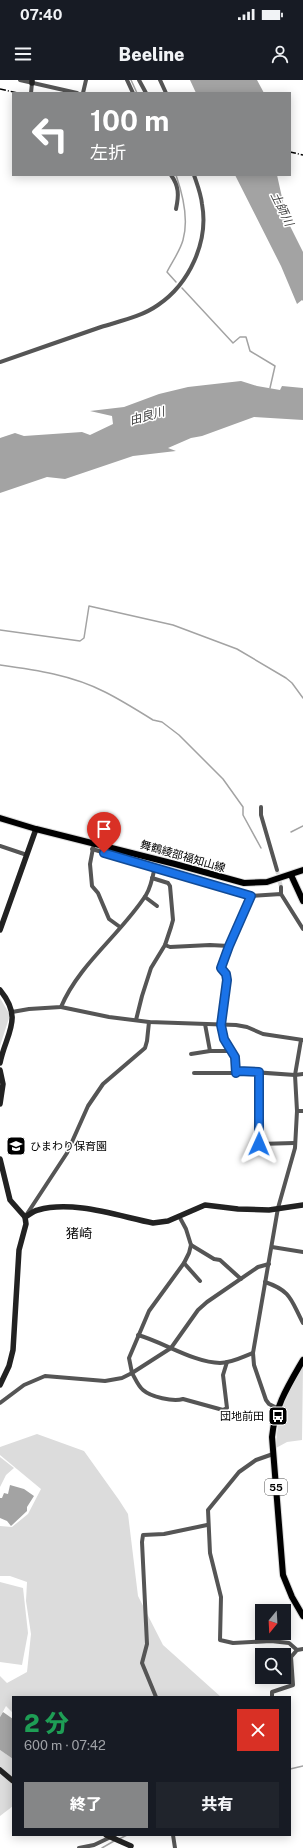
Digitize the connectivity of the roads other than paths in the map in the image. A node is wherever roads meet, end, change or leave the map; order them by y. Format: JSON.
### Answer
{"nodes":[{"id":1,"x":20,"y":80,"type":"edge"},
{"id":2,"x":86,"y":80,"type":"edge"},
{"id":3,"x":127,"y":80,"type":"edge"},
{"id":4,"x":139,"y":80,"type":"edge"},
{"id":5,"x":160,"y":80,"type":"edge"},
{"id":6,"x":32,"y":82,"type":"edge"},
{"id":7,"x":31,"y":92,"type":"edge"},
{"id":8,"x":73,"y":92,"type":"edge"},
{"id":9,"x":82,"y":92,"type":"edge"},
{"id":10,"x":133,"y":92,"type":"edge"},
{"id":11,"x":145,"y":92,"type":"edge"},
{"id":12,"x":166,"y":92,"type":"edge"},
{"id":13,"x":172,"y":176,"type":"edge"},
{"id":14,"x":194,"y":176,"type":"edge"},
{"id":15,"x":176,"y":209,"type":"dead end"},
{"id":16,"x":0,"y":362,"type":"edge"},
{"id":17,"x":261,"y":807,"type":"dead end"},
{"id":18,"x":0,"y":818,"type":"edge"},
{"id":19,"x":36,"y":829,"type":"junction"},
{"id":20,"x":0,"y":846,"type":"edge"},
{"id":21,"x":93,"y":846,"type":"junction"},
{"id":22,"x":131,"y":852,"type":"junction"},
{"id":23,"x":27,"y":854,"type":"junction"},
{"id":24,"x":130,"y":860,"type":"junction"},
{"id":25,"x":155,"y":866,"type":"junction"},
{"id":26,"x":277,"y":870,"type":"tunnel mouth"},
{"id":27,"x":301,"y":870,"type":"edge"},
{"id":28,"x":291,"y":875,"type":"junction"},
{"id":29,"x":152,"y":878,"type":"junction"},
{"id":30,"x":281,"y":887,"type":"tunnel mouth"},
{"id":31,"x":281,"y":894,"type":"junction"},
{"id":32,"x":251,"y":896,"type":"junction"},
{"id":33,"x":144,"y":897,"type":"junction"},
{"id":34,"x":303,"y":901,"type":"edge"},
{"id":35,"x":158,"y":906,"type":"dead end"},
{"id":36,"x":120,"y":927,"type":"junction"},
{"id":37,"x":303,"y":929,"type":"edge"},
{"id":38,"x":0,"y":930,"type":"edge"},
{"id":39,"x":165,"y":945,"type":"junction"},
{"id":40,"x":229,"y":946,"type":"junction"},
{"id":41,"x":0,"y":990,"type":"edge"},
{"id":42,"x":61,"y":1007,"type":"junction"},
{"id":43,"x":12,"y":1012,"type":"junction"},
{"id":44,"x":136,"y":1020,"type":"junction"},
{"id":45,"x":149,"y":1022,"type":"junction"},
{"id":46,"x":205,"y":1024,"type":"junction"},
{"id":47,"x":221,"y":1025,"type":"junction"},
{"id":48,"x":302,"y":1040,"type":"edge"},
{"id":49,"x":210,"y":1051,"type":"junction"},
{"id":50,"x":232,"y":1051,"type":"junction"},
{"id":51,"x":191,"y":1054,"type":"dead end"},
{"id":52,"x":0,"y":1062,"type":"edge"},
{"id":53,"x":0,"y":1070,"type":"edge"},
{"id":54,"x":259,"y":1072,"type":"junction"},
{"id":55,"x":194,"y":1073,"type":"dead end"},
{"id":56,"x":236,"y":1073,"type":"junction"},
{"id":57,"x":303,"y":1074,"type":"edge"},
{"id":58,"x":295,"y":1075,"type":"junction"},
{"id":59,"x":0,"y":1104,"type":"edge"},
{"id":60,"x":303,"y":1110,"type":"edge"},
{"id":61,"x":297,"y":1111,"type":"junction"},
{"id":62,"x":294,"y":1143,"type":"junction"},
{"id":63,"x":0,"y":1159,"type":"edge"},
{"id":64,"x":303,"y":1205,"type":"edge"},
{"id":65,"x":278,"y":1208,"type":"junction"},
{"id":66,"x":179,"y":1216,"type":"junction"},
{"id":67,"x":24,"y":1217,"type":"junction"},
{"id":68,"x":191,"y":1245,"type":"junction"},
{"id":69,"x":272,"y":1247,"type":"junction"},
{"id":70,"x":303,"y":1252,"type":"edge"},
{"id":71,"x":184,"y":1263,"type":"junction"},
{"id":72,"x":269,"y":1264,"type":"junction"},
{"id":73,"x":241,"y":1279,"type":"junction"},
{"id":74,"x":200,"y":1281,"type":"dead end"},
{"id":75,"x":265,"y":1282,"type":"junction"},
{"id":76,"x":303,"y":1324,"type":"edge"},
{"id":77,"x":138,"y":1334,"type":"junction"},
{"id":78,"x":171,"y":1348,"type":"junction"},
{"id":79,"x":253,"y":1353,"type":"junction"},
{"id":80,"x":303,"y":1360,"type":"edge"},
{"id":81,"x":227,"y":1362,"type":"junction"},
{"id":82,"x":132,"y":1373,"type":"junction"},
{"id":83,"x":0,"y":1385,"type":"edge"},
{"id":84,"x":0,"y":1403,"type":"edge"},
{"id":85,"x":277,"y":1408,"type":"junction"},
{"id":86,"x":273,"y":1454,"type":"junction"},
{"id":87,"x":207,"y":1526,"type":"junction"},
{"id":88,"x":303,"y":1616,"type":"edge"},
{"id":89,"x":303,"y":1649,"type":"edge"},
{"id":90,"x":297,"y":1650,"type":"junction"},
{"id":91,"x":156,"y":1696,"type":"edge"},
{"id":92,"x":272,"y":1696,"type":"edge"},
{"id":93,"x":0,"y":1770,"type":"edge"},
{"id":94,"x":12,"y":1780,"type":"edge"},
{"id":95,"x":108,"y":1836,"type":"edge"},
{"id":96,"x":113,"y":1836,"type":"edge"},
{"id":97,"x":173,"y":1836,"type":"edge"},
{"id":98,"x":133,"y":1847,"type":"edge"},
{"id":99,"x":79,"y":1848,"type":"edge"},
{"id":100,"x":175,"y":1848,"type":"edge"}],
"edges":[{"from":1,"to":6,"type":"street"},
{"from":2,"to":9,"type":"street"},
{"from":3,"to":10,"type":"street"},
{"from":4,"to":11,"type":"street"},
{"from":5,"to":12,"type":"street"},
{"from":6,"to":7,"type":"street"},
{"from":6,"to":8,"type":"street"},
{"from":13,"to":15,"type":"street"},
{"from":14,"to":16,"type":"street"},
{"from":17,"to":26,"type":"street"},
{"from":18,"to":19,"type":"main road","name":"舞鶴綾部福知山線"},
{"from":19,"to":21,"type":"main road","name":"舞鶴綾部福知山線"},
{"from":19,"to":23,"type":"street"},
{"from":20,"to":23,"type":"street"},
{"from":21,"to":22,"type":"main road","name":"舞鶴綾部福知山線"},
{"from":21,"to":24,"type":"street"},
{"from":21,"to":36,"type":"street"},
{"from":22,"to":24,"type":"street"},
{"from":22,"to":28,"type":"main road","name":"舞鶴綾部福知山線"},
{"from":23,"to":38,"type":"street"},
{"from":24,"to":25,"type":"street"},
{"from":25,"to":29,"type":"street"},
{"from":25,"to":32,"type":"street"},
{"from":27,"to":28,"type":"main road","name":"舞鶴綾部福知山線"},
{"from":28,"to":34,"type":"main road"},
{"from":29,"to":33,"type":"street"},
{"from":29,"to":39,"type":"street"},
{"from":30,"to":31,"type":"street"},
{"from":31,"to":32,"type":"street"},
{"from":31,"to":37,"type":"street"},
{"from":32,"to":40,"type":"street"},
{"from":33,"to":35,"type":"street"},
{"from":33,"to":36,"type":"street"},
{"from":36,"to":42,"type":"street"},
{"from":39,"to":40,"type":"street"},
{"from":39,"to":44,"type":"street"},
{"from":40,"to":47,"type":"street"},
{"from":41,"to":43,"type":"street"},
{"from":42,"to":43,"type":"street"},
{"from":42,"to":44,"type":"street"},
{"from":43,"to":52,"type":"street"},
{"from":44,"to":45,"type":"street"},
{"from":45,"to":46,"type":"street"},
{"from":45,"to":67,"type":"street"},
{"from":46,"to":47,"type":"street"},
{"from":46,"to":49,"type":"street"},
{"from":47,"to":48,"type":"street"},
{"from":47,"to":50,"type":"street"},
{"from":48,"to":58,"type":"street"},
{"from":49,"to":50,"type":"street"},
{"from":49,"to":51,"type":"street"},
{"from":50,"to":56,"type":"street"},
{"from":53,"to":59,"type":"street"},
{"from":54,"to":56,"type":"street"},
{"from":54,"to":58,"type":"street"},
{"from":54,"to":62,"type":"street"},
{"from":55,"to":56,"type":"street"},
{"from":57,"to":58,"type":"street"},
{"from":58,"to":61,"type":"street"},
{"from":60,"to":61,"type":"street"},
{"from":61,"to":62,"type":"street"},
{"from":62,"to":65,"type":"street"},
{"from":63,"to":67,"type":"street"},
{"from":64,"to":65,"type":"street"},
{"from":65,"to":66,"type":"street"},
{"from":65,"to":69,"type":"street"},
{"from":66,"to":67,"type":"street"},
{"from":66,"to":68,"type":"street"},
{"from":67,"to":83,"type":"street"},
{"from":68,"to":71,"type":"street"},
{"from":68,"to":73,"type":"street"},
{"from":69,"to":70,"type":"street"},
{"from":69,"to":72,"type":"street"},
{"from":71,"to":74,"type":"street"},
{"from":71,"to":77,"type":"street"},
{"from":72,"to":73,"type":"street"},
{"from":72,"to":75,"type":"street"},
{"from":73,"to":78,"type":"street"},
{"from":75,"to":76,"type":"street"},
{"from":75,"to":79,"type":"street"},
{"from":77,"to":78,"type":"street"},
{"from":77,"to":82,"type":"street"},
{"from":78,"to":81,"type":"street"},
{"from":78,"to":82,"type":"street"},
{"from":79,"to":81,"type":"street"},
{"from":79,"to":85,"type":"street"},
{"from":80,"to":85,"type":"main road","number":"55"},
{"from":81,"to":82,"type":"street"},
{"from":82,"to":84,"type":"street"},
{"from":85,"to":86,"type":"main road","number":"55"},
{"from":86,"to":87,"type":"street"},
{"from":86,"to":88,"type":"main road","number":"55"},
{"from":87,"to":90,"type":"street"},
{"from":87,"to":91,"type":"street"},
{"from":89,"to":90,"type":"street"},
{"from":90,"to":92,"type":"street"},
{"from":93,"to":94,"type":"street"},
{"from":95,"to":98,"type":"street","bridge":true},
{"from":96,"to":99,"type":"street"},
{"from":97,"to":100,"type":"street"}]}
